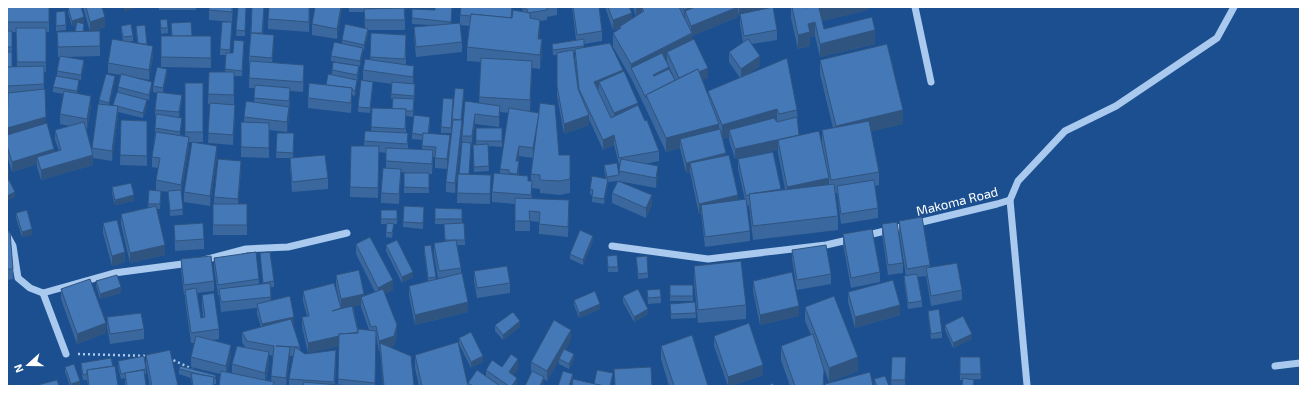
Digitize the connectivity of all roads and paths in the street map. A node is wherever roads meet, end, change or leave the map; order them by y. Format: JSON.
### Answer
{"nodes":[{"id":1,"x":915,"y":7,"type":"edge"},
{"id":2,"x":1234,"y":7,"type":"edge"},
{"id":3,"x":931,"y":82,"type":"dead end"},
{"id":4,"x":1010,"y":200,"type":"junction"},
{"id":5,"x":347,"y":233,"type":"dead end"},
{"id":6,"x":7,"y":235,"type":"edge"},
{"id":7,"x":612,"y":246,"type":"dead end"},
{"id":8,"x":43,"y":292,"type":"junction"},
{"id":9,"x":66,"y":354,"type":"joint"},
{"id":10,"x":156,"y":356,"type":"edge"},
{"id":11,"x":168,"y":357,"type":"edge"},
{"id":12,"x":1300,"y":363,"type":"edge"},
{"id":13,"x":1275,"y":366,"type":"dead end"},
{"id":14,"x":193,"y":370,"type":"edge"},
{"id":15,"x":1027,"y":385,"type":"dead end"}],
"edges":[{"from":1,"to":3,"type":"street"},
{"from":2,"to":4,"type":"street","name":"Makoma Road"},
{"from":4,"to":7,"type":"street","name":"Makoma Road"},
{"from":4,"to":15,"type":"street"},
{"from":5,"to":8,"type":"street"},
{"from":6,"to":8,"type":"street"},
{"from":8,"to":9,"type":"street"},
{"from":9,"to":10,"type":"path"},
{"from":11,"to":14,"type":"path"},
{"from":12,"to":13,"type":"street"}]}
